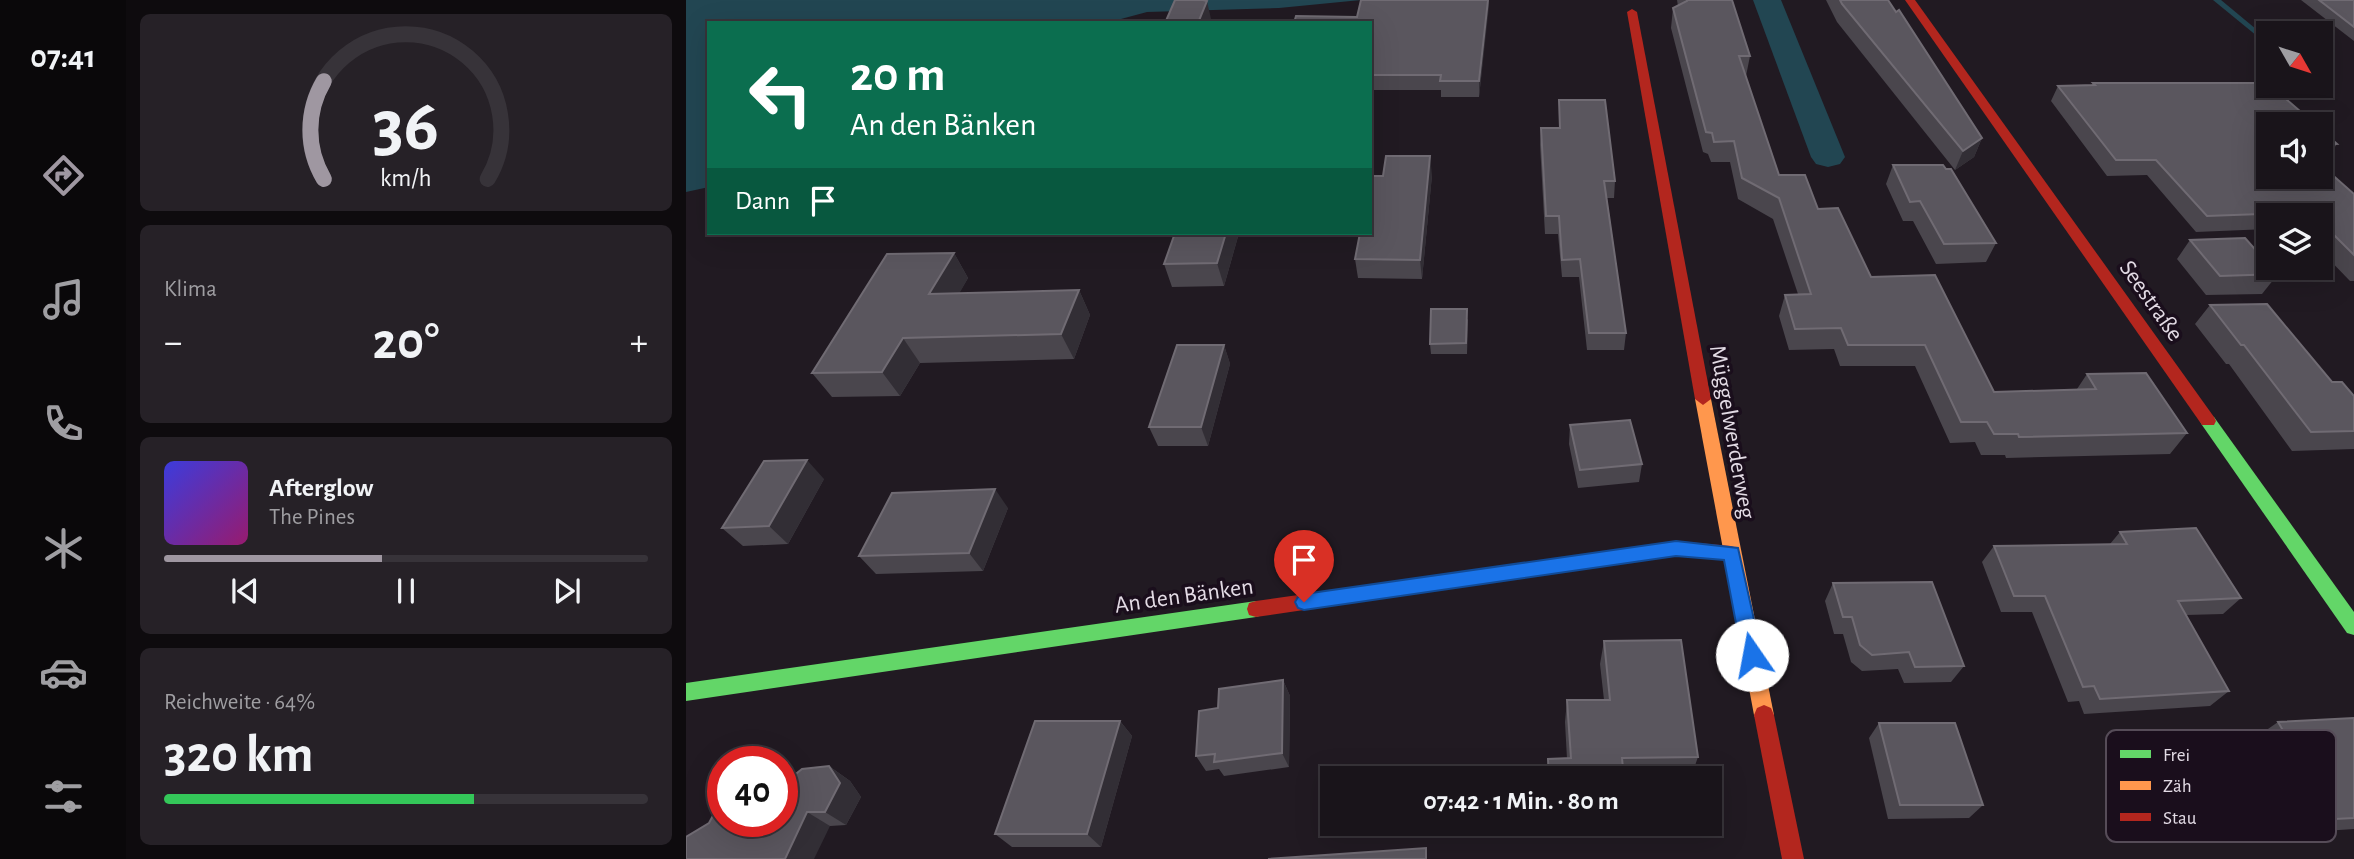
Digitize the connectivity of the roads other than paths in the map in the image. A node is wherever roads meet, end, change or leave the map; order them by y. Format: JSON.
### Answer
{"nodes":[{"id":1,"x":1910,"y":0,"type":"edge"},
{"id":2,"x":1632,"y":12,"type":"dead end"},
{"id":3,"x":1731,"y":553,"type":"junction"},
{"id":4,"x":2354,"y":628,"type":"edge"},
{"id":5,"x":686,"y":692,"type":"edge"},
{"id":6,"x":1793,"y":859,"type":"edge"}],
"edges":[{"from":1,"to":4,"type":"street","name":"Seestraße"},
{"from":2,"to":3,"type":"street","name":"Müggelwerderweg"},
{"from":3,"to":5,"type":"street","name":"An den Bänken"},
{"from":3,"to":6,"type":"street","name":"Müggelwerderweg"}]}
